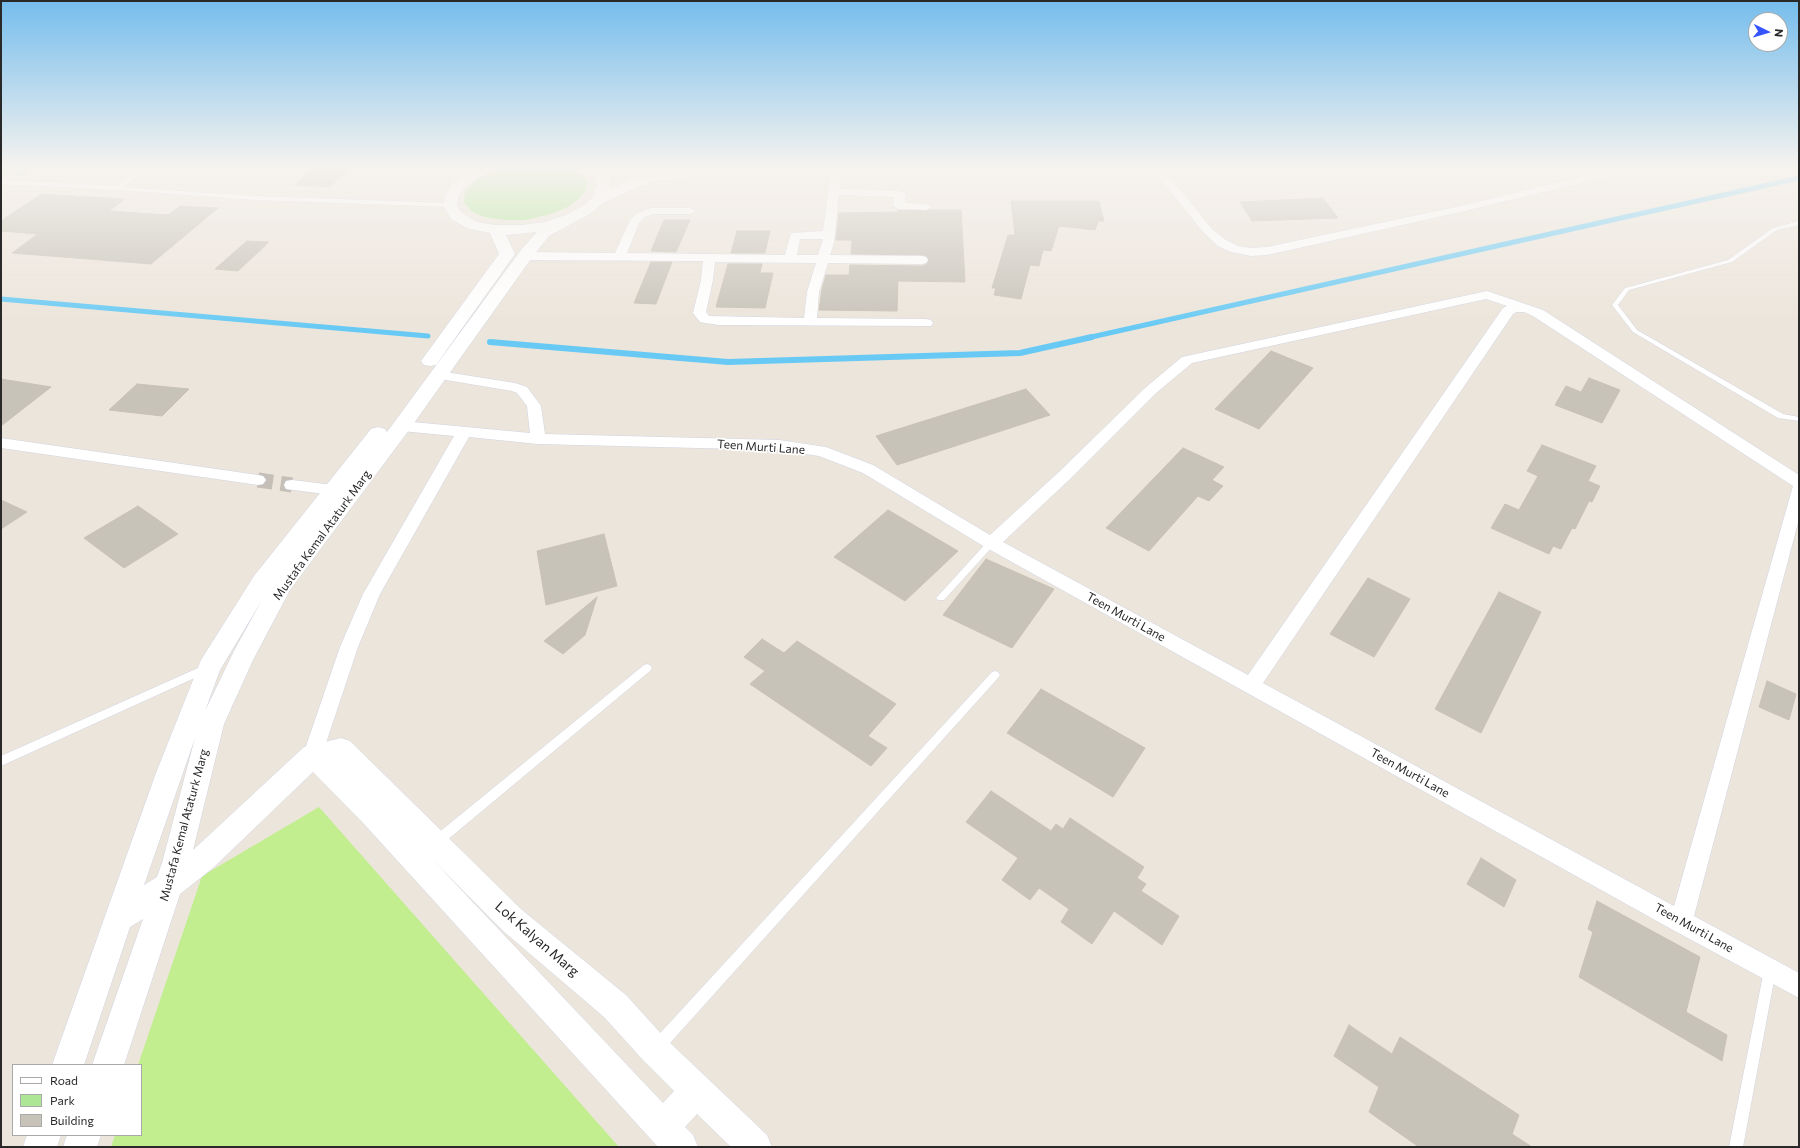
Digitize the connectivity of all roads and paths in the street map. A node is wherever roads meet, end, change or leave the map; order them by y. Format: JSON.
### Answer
{"nodes":[{"id":1,"x":462,"y":220,"type":"edge"},
{"id":2,"x":565,"y":220,"type":"edge"},
{"id":3,"x":567,"y":220,"type":"edge"},
{"id":4,"x":636,"y":220,"type":"edge"},
{"id":5,"x":831,"y":220,"type":"edge"},
{"id":6,"x":1199,"y":220,"type":"edge"},
{"id":7,"x":1413,"y":220,"type":"edge"},
{"id":8,"x":1799,"y":223,"type":"edge"},
{"id":9,"x":495,"y":230,"type":"junction"},
{"id":10,"x":829,"y":236,"type":"junction"},
{"id":11,"x":524,"y":256,"type":"junction"},
{"id":12,"x":620,"y":257,"type":"junction"},
{"id":13,"x":709,"y":258,"type":"junction"},
{"id":14,"x":790,"y":259,"type":"junction"},
{"id":15,"x":824,"y":259,"type":"junction"},
{"id":16,"x":922,"y":260,"type":"dead end"},
{"id":17,"x":1526,"y":308,"type":"junction"},
{"id":18,"x":810,"y":322,"type":"junction"},
{"id":19,"x":926,"y":323,"type":"dead end"},
{"id":20,"x":439,"y":375,"type":"junction"},
{"id":21,"x":1799,"y":419,"type":"edge"},
{"id":22,"x":402,"y":426,"type":"junction"},
{"id":23,"x":464,"y":432,"type":"junction"},
{"id":24,"x":538,"y":439,"type":"junction"},
{"id":25,"x":1,"y":443,"type":"edge"},
{"id":26,"x":258,"y":480,"type":"tunnel mouth"},
{"id":27,"x":1799,"y":482,"type":"edge"},
{"id":28,"x":292,"y":485,"type":"tunnel mouth"},
{"id":29,"x":1799,"y":489,"type":"edge"},
{"id":30,"x":333,"y":490,"type":"junction"},
{"id":31,"x":991,"y":543,"type":"junction"},
{"id":32,"x":941,"y":598,"type":"dead end"},
{"id":33,"x":209,"y":667,"type":"junction"},
{"id":34,"x":647,"y":668,"type":"dead end"},
{"id":35,"x":995,"y":675,"type":"dead end"},
{"id":36,"x":1251,"y":686,"type":"junction"},
{"id":37,"x":313,"y":755,"type":"junction"},
{"id":38,"x":1,"y":761,"type":"edge"},
{"id":39,"x":435,"y":843,"type":"junction"},
{"id":40,"x":169,"y":885,"type":"junction"},
{"id":41,"x":119,"y":918,"type":"junction"},
{"id":42,"x":1681,"y":922,"type":"junction"},
{"id":43,"x":531,"y":936,"type":"junction"},
{"id":44,"x":506,"y":960,"type":"junction"},
{"id":45,"x":1770,"y":970,"type":"junction"},
{"id":46,"x":1799,"y":986,"type":"edge"},
{"id":47,"x":654,"y":1049,"type":"junction"},
{"id":48,"x":68,"y":1064,"type":"edge"},
{"id":49,"x":108,"y":1064,"type":"edge"},
{"id":50,"x":697,"y":1090,"type":"junction"},
{"id":51,"x":44,"y":1136,"type":"edge"},
{"id":52,"x":84,"y":1136,"type":"edge"},
{"id":53,"x":671,"y":1138,"type":"edge"},
{"id":54,"x":40,"y":1147,"type":"edge"},
{"id":55,"x":80,"y":1147,"type":"edge"},
{"id":56,"x":755,"y":1147,"type":"edge"},
{"id":57,"x":1736,"y":1147,"type":"edge"}],
"edges":[{"from":1,"to":9,"type":"main road"},
{"from":2,"to":9,"type":"main road"},
{"from":3,"to":11,"type":"main road","name":"Mustafa Kemal Ataturk Marg"},
{"from":4,"to":12,"type":"street"},
{"from":5,"to":10,"type":"street"},
{"from":6,"to":7,"type":"street"},
{"from":8,"to":21,"type":"lane"},
{"from":9,"to":30,"type":"main road","name":"Mustafa Kemal Ataturk Marg"},
{"from":10,"to":14,"type":"street"},
{"from":10,"to":15,"type":"street"},
{"from":11,"to":12,"type":"street"},
{"from":11,"to":20,"type":"main road","name":"Mustafa Kemal Ataturk Marg"},
{"from":12,"to":13,"type":"street"},
{"from":13,"to":14,"type":"street"},
{"from":13,"to":18,"type":"street"},
{"from":14,"to":15,"type":"street"},
{"from":15,"to":16,"type":"street"},
{"from":15,"to":18,"type":"street"},
{"from":17,"to":27,"type":"street"},
{"from":17,"to":31,"type":"street"},
{"from":17,"to":36,"type":"street"},
{"from":18,"to":19,"type":"street"},
{"from":20,"to":22,"type":"main road","name":"Mustafa Kemal Ataturk Marg"},
{"from":20,"to":24,"type":"street"},
{"from":22,"to":23,"type":"street","name":"Teen Murti Lane"},
{"from":22,"to":40,"type":"main road","name":"Mustafa Kemal Ataturk Marg"},
{"from":23,"to":24,"type":"street","name":"Teen Murti Lane"},
{"from":23,"to":37,"type":"street"},
{"from":24,"to":31,"type":"street","name":"Teen Murti Lane"},
{"from":25,"to":26,"type":"street"},
{"from":28,"to":30,"type":"street"},
{"from":29,"to":42,"type":"street"},
{"from":30,"to":33,"type":"main road","name":"Mustafa Kemal Ataturk Marg"},
{"from":31,"to":32,"type":"lane"},
{"from":31,"to":36,"type":"street","name":"Teen Murti Lane"},
{"from":33,"to":38,"type":"lane"},
{"from":33,"to":41,"type":"main road","name":"Mustafa Kemal Ataturk Marg"},
{"from":34,"to":39,"type":"lane"},
{"from":35,"to":47,"type":"lane"},
{"from":36,"to":42,"type":"street","name":"Teen Murti Lane"},
{"from":37,"to":39,"type":"main road","name":"Lok Kalyan Marg"},
{"from":37,"to":40,"type":"main road"},
{"from":37,"to":44,"type":"main road"},
{"from":39,"to":43,"type":"main road","name":"Lok Kalyan Marg"},
{"from":40,"to":41,"type":"main road"},
{"from":40,"to":49,"type":"main road","name":"Mustafa Kemal Ataturk Marg"},
{"from":41,"to":48,"type":"main road","name":"Mustafa Kemal Ataturk Marg"},
{"from":42,"to":45,"type":"street","name":"Teen Murti Lane"},
{"from":43,"to":44,"type":"main road"},
{"from":43,"to":47,"type":"main road","name":"Lok Kalyan Marg"},
{"from":44,"to":53,"type":"main road"},
{"from":45,"to":46,"type":"street","name":"Teen Murti Lane"},
{"from":45,"to":57,"type":"lane"},
{"from":47,"to":50,"type":"main road","name":"Lok Kalyan Marg"},
{"from":50,"to":53,"type":"main road"},
{"from":50,"to":56,"type":"main road","name":"Lok Kalyan Marg"},
{"from":51,"to":54,"type":"main road"},
{"from":52,"to":55,"type":"main road"}]}
